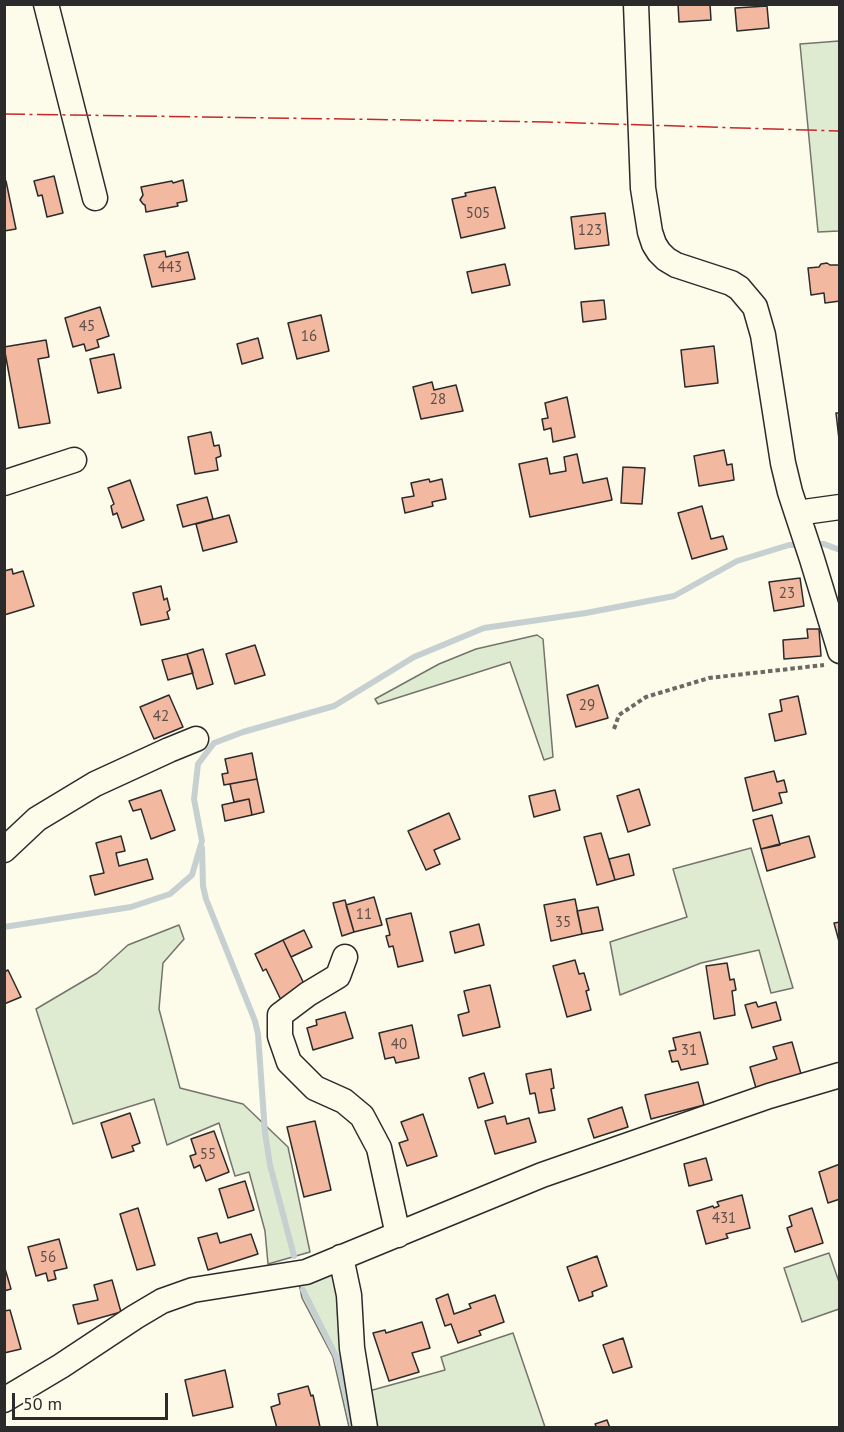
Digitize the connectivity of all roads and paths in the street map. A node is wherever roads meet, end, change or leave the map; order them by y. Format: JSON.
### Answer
{"nodes":[{"id":1,"x":46,"y":4,"type":"edge"},
{"id":2,"x":636,"y":4,"type":"edge"},
{"id":3,"x":95,"y":198,"type":"dead end"},
{"id":4,"x":74,"y":460,"type":"dead end"},
{"id":5,"x":4,"y":483,"type":"edge"},
{"id":6,"x":840,"y":507,"type":"edge"},
{"id":7,"x":800,"y":522,"type":"junction"},
{"id":8,"x":834,"y":658,"type":"edge"},
{"id":9,"x":614,"y":729,"type":"dead end"},
{"id":10,"x":196,"y":739,"type":"dead end"},
{"id":11,"x":4,"y":850,"type":"edge"},
{"id":12,"x":345,"y":957,"type":"dead end"},
{"id":13,"x":840,"y":1075,"type":"edge"},
{"id":14,"x":398,"y":1235,"type":"junction"},
{"id":15,"x":341,"y":1257,"type":"junction"},
{"id":16,"x":4,"y":1400,"type":"edge"},
{"id":17,"x":365,"y":1428,"type":"edge"}],
"edges":[{"from":1,"to":3,"type":"street"},
{"from":2,"to":7,"type":"street"},
{"from":4,"to":5,"type":"street"},
{"from":6,"to":7,"type":"street"},
{"from":7,"to":8,"type":"street"},
{"from":8,"to":9,"type":"path"},
{"from":10,"to":11,"type":"street"},
{"from":12,"to":14,"type":"street"},
{"from":13,"to":14,"type":"street"},
{"from":14,"to":15,"type":"street"},
{"from":15,"to":16,"type":"street"},
{"from":15,"to":17,"type":"street"}]}
